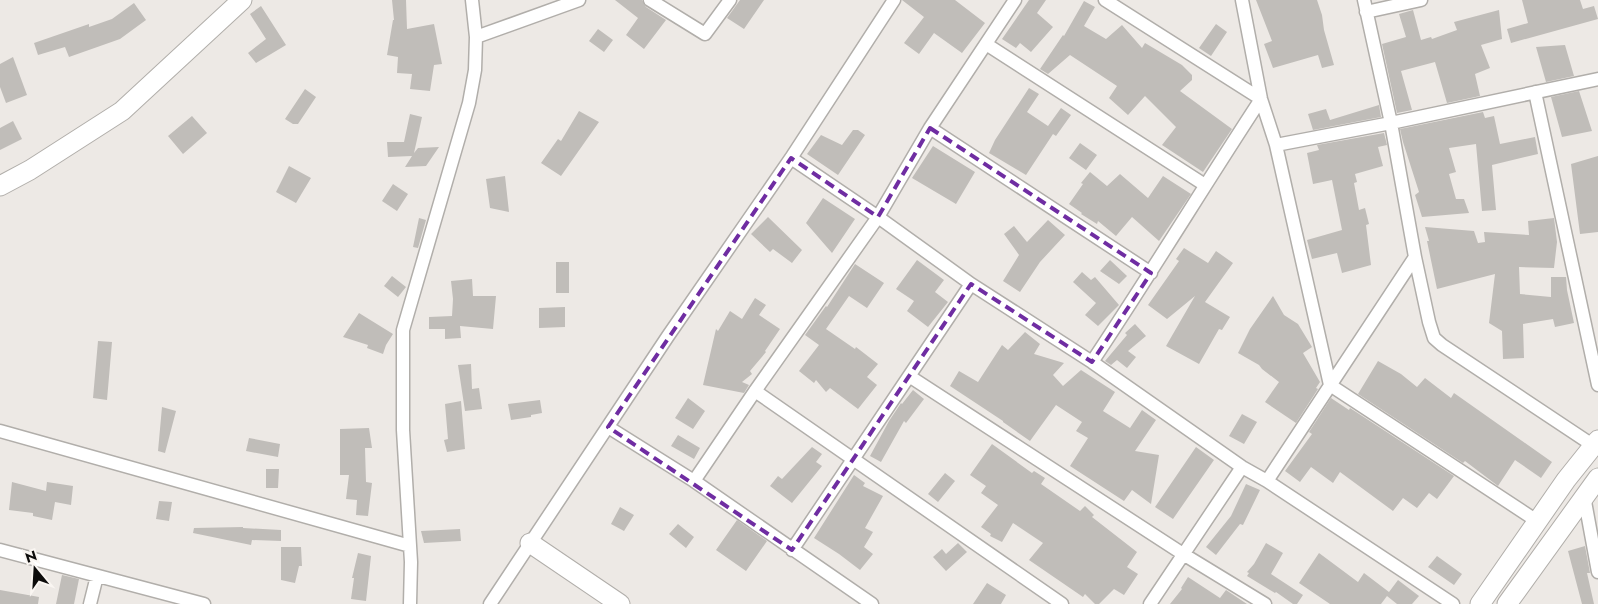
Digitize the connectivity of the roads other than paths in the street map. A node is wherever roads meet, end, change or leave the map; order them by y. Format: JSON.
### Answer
{"nodes":[{"id":1,"x":242,"y":0,"type":"edge"},
{"id":2,"x":472,"y":0,"type":"edge"},
{"id":3,"x":578,"y":0,"type":"edge"},
{"id":4,"x":650,"y":0,"type":"edge"},
{"id":5,"x":730,"y":0,"type":"edge"},
{"id":6,"x":894,"y":0,"type":"edge"},
{"id":7,"x":1015,"y":0,"type":"edge"},
{"id":8,"x":1105,"y":0,"type":"edge"},
{"id":9,"x":1242,"y":0,"type":"edge"},
{"id":10,"x":1422,"y":0,"type":"edge"},
{"id":11,"x":1365,"y":6,"type":"edge"},
{"id":12,"x":476,"y":37,"type":"junction"},
{"id":13,"x":986,"y":44,"type":"junction"},
{"id":14,"x":1598,"y":79,"type":"edge"},
{"id":15,"x":1535,"y":92,"type":"junction"},
{"id":16,"x":1261,"y":98,"type":"junction"},
{"id":17,"x":1391,"y":123,"type":"junction"},
{"id":18,"x":930,"y":128,"type":"junction"},
{"id":19,"x":1276,"y":145,"type":"junction"},
{"id":20,"x":792,"y":158,"type":"junction"},
{"id":21,"x":1205,"y":185,"type":"junction"},
{"id":22,"x":0,"y":186,"type":"edge"},
{"id":23,"x":878,"y":217,"type":"junction"},
{"id":24,"x":1415,"y":256,"type":"junction"},
{"id":25,"x":1151,"y":273,"type":"junction"},
{"id":26,"x":971,"y":284,"type":"junction"},
{"id":27,"x":1092,"y":362,"type":"junction"},
{"id":28,"x":909,"y":376,"type":"junction"},
{"id":29,"x":1598,"y":384,"type":"edge"},
{"id":30,"x":1330,"y":385,"type":"junction"},
{"id":31,"x":755,"y":391,"type":"junction"},
{"id":32,"x":608,"y":427,"type":"junction"},
{"id":33,"x":0,"y":431,"type":"edge"},
{"id":34,"x":1596,"y":443,"type":"edge"},
{"id":35,"x":853,"y":459,"type":"junction"},
{"id":36,"x":1242,"y":467,"type":"junction"},
{"id":37,"x":1598,"y":478,"type":"edge"},
{"id":38,"x":1267,"y":481,"type":"junction"},
{"id":39,"x":694,"y":482,"type":"junction"},
{"id":40,"x":1584,"y":496,"type":"junction"},
{"id":41,"x":1537,"y":522,"type":"junction"},
{"id":42,"x":530,"y":543,"type":"junction"},
{"id":43,"x":410,"y":546,"type":"junction"},
{"id":44,"x":0,"y":550,"type":"edge"},
{"id":45,"x":792,"y":550,"type":"junction"},
{"id":46,"x":1183,"y":554,"type":"junction"},
{"id":47,"x":1598,"y":572,"type":"edge"},
{"id":48,"x":97,"y":576,"type":"junction"},
{"id":49,"x":856,"y":600,"type":"edge"},
{"id":50,"x":90,"y":604,"type":"edge"},
{"id":51,"x":204,"y":604,"type":"edge"},
{"id":52,"x":410,"y":604,"type":"edge"},
{"id":53,"x":490,"y":604,"type":"edge"},
{"id":54,"x":620,"y":604,"type":"edge"},
{"id":55,"x":872,"y":604,"type":"edge"},
{"id":56,"x":1062,"y":604,"type":"edge"},
{"id":57,"x":1150,"y":604,"type":"edge"},
{"id":58,"x":1265,"y":604,"type":"edge"},
{"id":59,"x":1453,"y":604,"type":"edge"},
{"id":60,"x":1480,"y":604,"type":"edge"},
{"id":61,"x":1507,"y":604,"type":"edge"}],
"edges":[{"from":1,"to":22,"type":"street"},
{"from":2,"to":12,"type":"street"},
{"from":3,"to":12,"type":"street"},
{"from":4,"to":5,"type":"street"},
{"from":6,"to":20,"type":"street"},
{"from":7,"to":13,"type":"street"},
{"from":8,"to":16,"type":"street"},
{"from":9,"to":16,"type":"street"},
{"from":10,"to":11,"type":"street"},
{"from":11,"to":17,"type":"street"},
{"from":12,"to":43,"type":"street"},
{"from":13,"to":18,"type":"street"},
{"from":13,"to":21,"type":"street"},
{"from":14,"to":15,"type":"street"},
{"from":15,"to":17,"type":"street"},
{"from":15,"to":29,"type":"street"},
{"from":16,"to":19,"type":"street"},
{"from":16,"to":21,"type":"street"},
{"from":17,"to":19,"type":"street"},
{"from":17,"to":24,"type":"street"},
{"from":18,"to":23,"type":"street"},
{"from":18,"to":25,"type":"street"},
{"from":19,"to":30,"type":"street"},
{"from":20,"to":23,"type":"street"},
{"from":20,"to":32,"type":"street"},
{"from":21,"to":25,"type":"street"},
{"from":23,"to":26,"type":"street"},
{"from":23,"to":31,"type":"street"},
{"from":24,"to":30,"type":"street"},
{"from":24,"to":34,"type":"street"},
{"from":25,"to":27,"type":"street"},
{"from":26,"to":27,"type":"street"},
{"from":26,"to":28,"type":"street"},
{"from":27,"to":36,"type":"street"},
{"from":28,"to":35,"type":"street"},
{"from":28,"to":46,"type":"street"},
{"from":30,"to":38,"type":"street"},
{"from":30,"to":41,"type":"street"},
{"from":31,"to":35,"type":"street"},
{"from":31,"to":39,"type":"street"},
{"from":32,"to":39,"type":"street"},
{"from":32,"to":42,"type":"street"},
{"from":33,"to":43,"type":"street"},
{"from":34,"to":41,"type":"street"},
{"from":35,"to":45,"type":"street"},
{"from":35,"to":56,"type":"street"},
{"from":36,"to":38,"type":"street"},
{"from":36,"to":46,"type":"street"},
{"from":37,"to":40,"type":"street"},
{"from":38,"to":59,"type":"street"},
{"from":39,"to":45,"type":"street"},
{"from":40,"to":47,"type":"street"},
{"from":40,"to":61,"type":"street"},
{"from":41,"to":60,"type":"street"},
{"from":42,"to":53,"type":"street"},
{"from":42,"to":54,"type":"street"},
{"from":43,"to":52,"type":"street"},
{"from":44,"to":48,"type":"street"},
{"from":45,"to":49,"type":"street"},
{"from":46,"to":57,"type":"street"},
{"from":46,"to":58,"type":"street"},
{"from":48,"to":50,"type":"street"},
{"from":48,"to":51,"type":"street"},
{"from":49,"to":55,"type":"street"}]}
